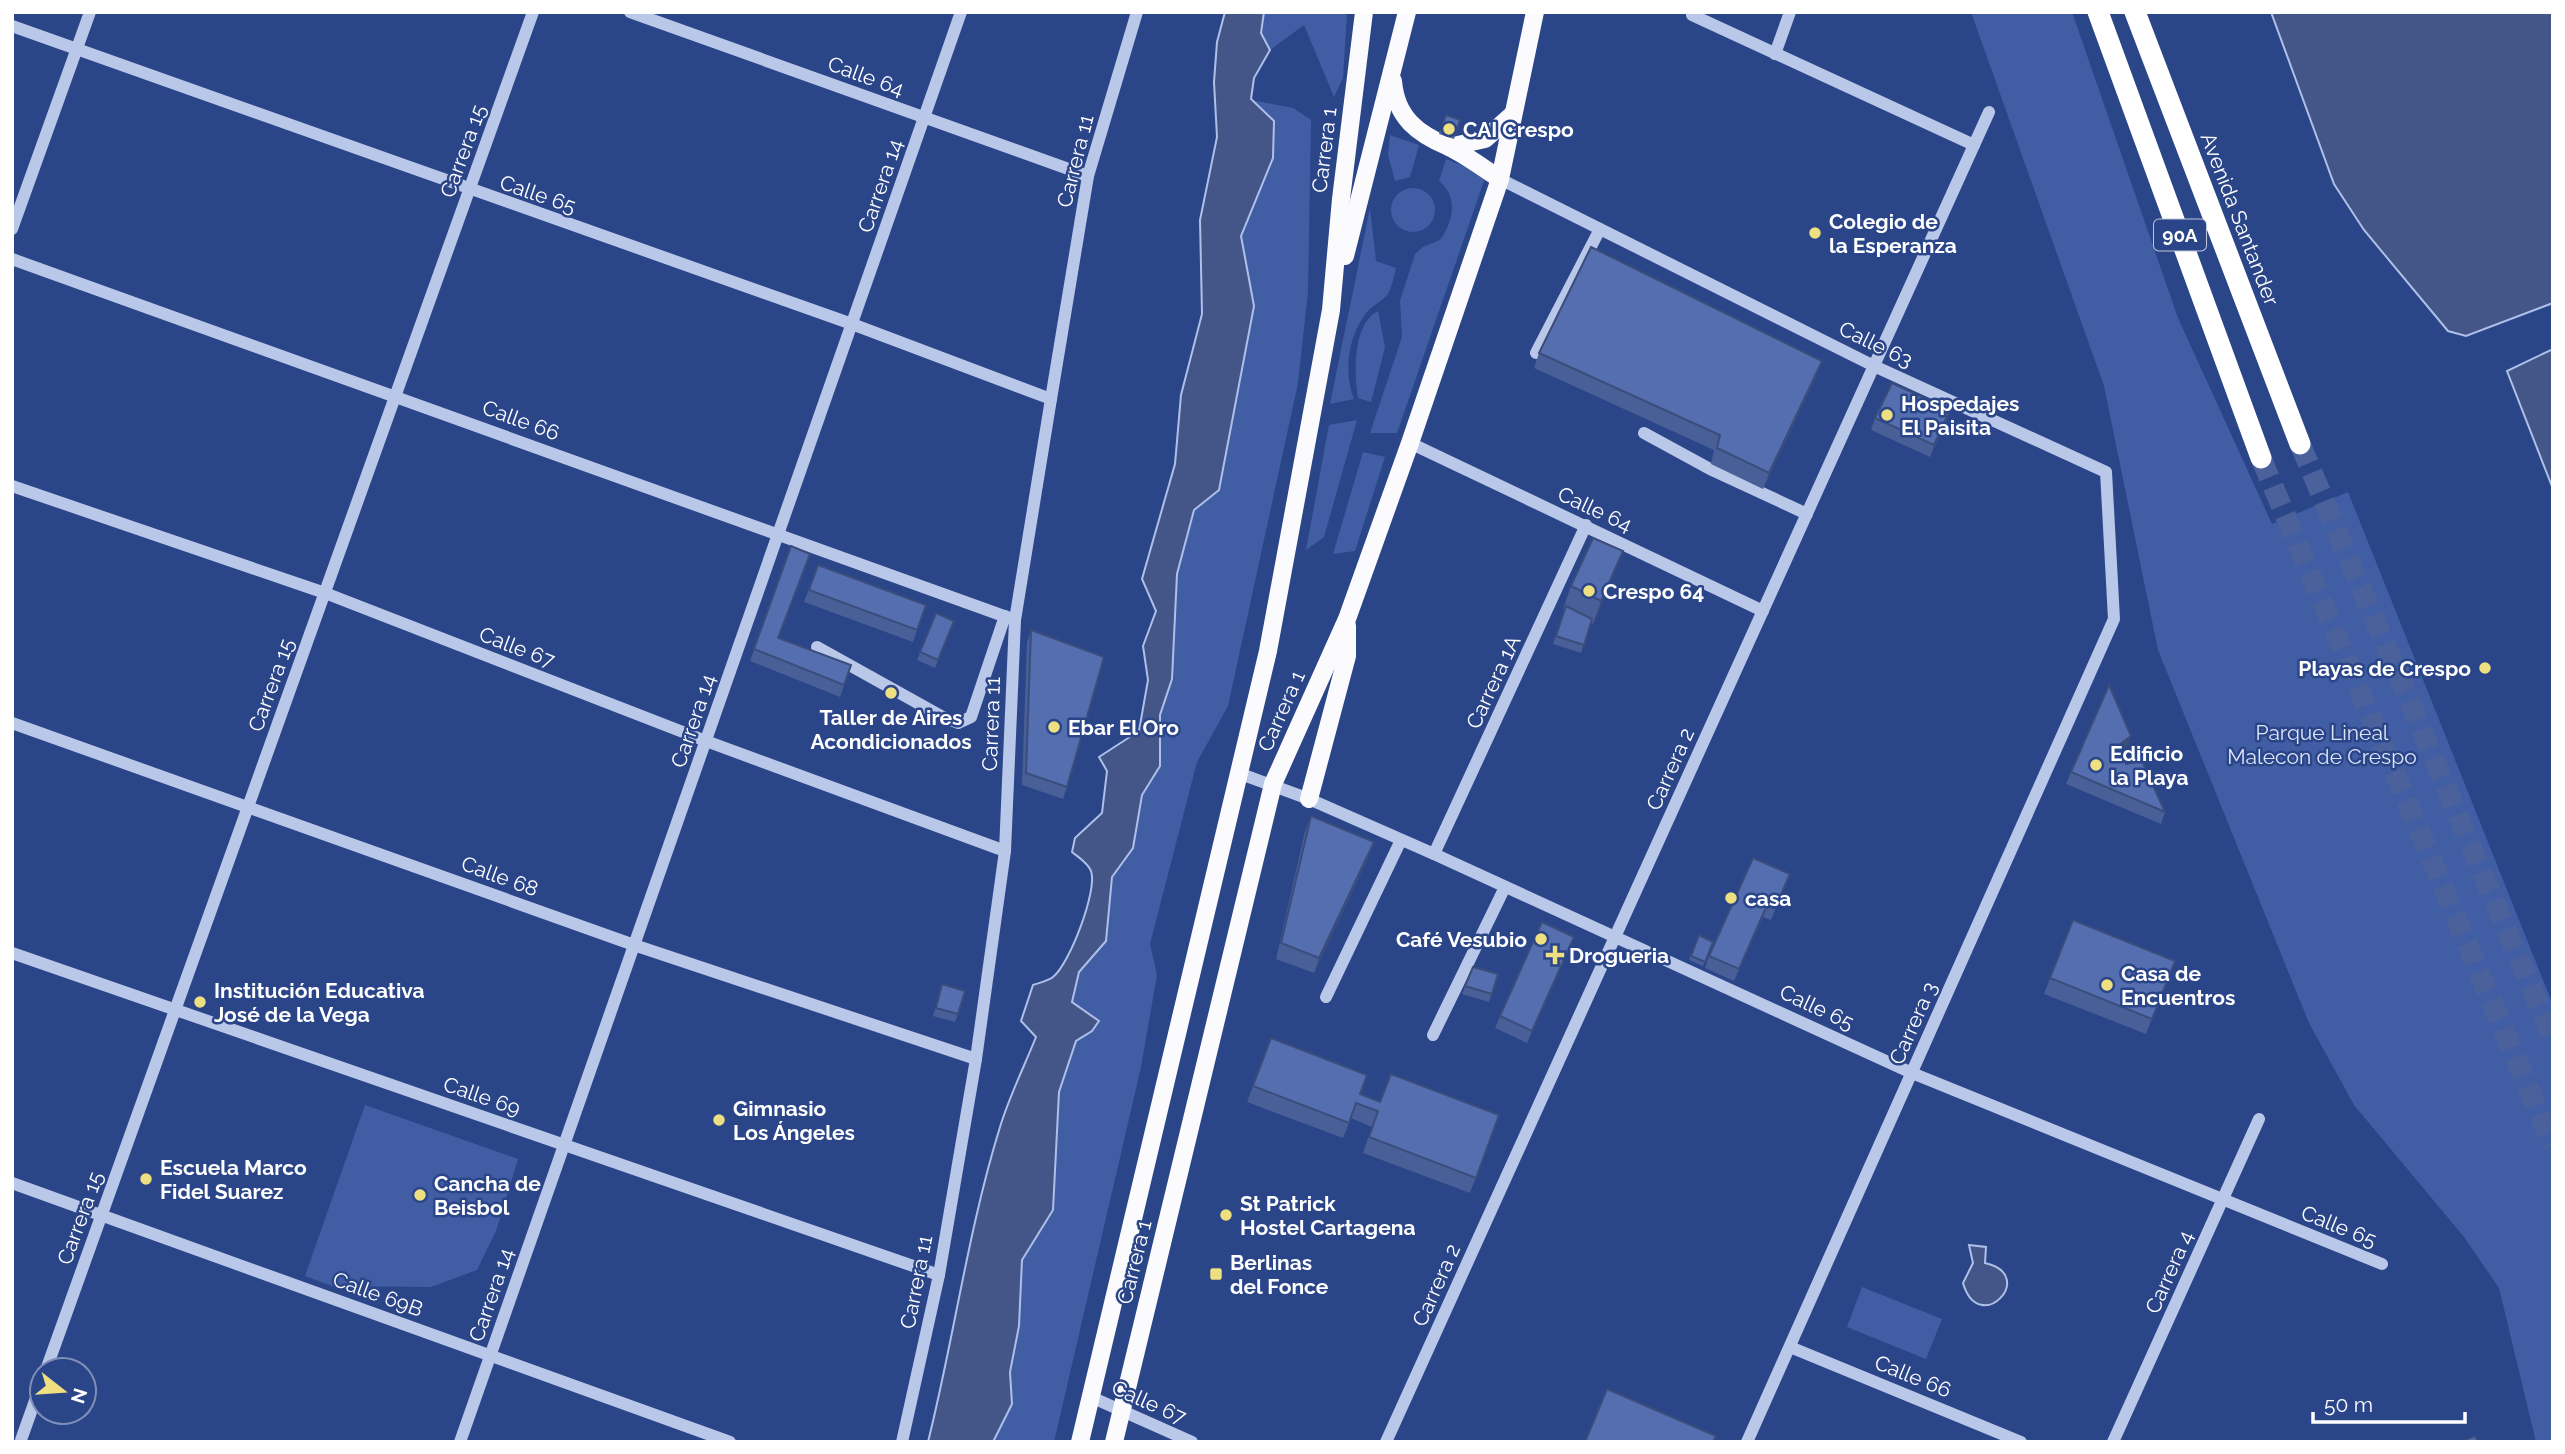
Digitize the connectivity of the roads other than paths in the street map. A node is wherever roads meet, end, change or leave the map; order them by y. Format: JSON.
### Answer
{"nodes":[{"id":1,"x":90,"y":12,"type":"edge"},
{"id":2,"x":533,"y":12,"type":"edge"},
{"id":3,"x":630,"y":12,"type":"edge"},
{"id":4,"x":961,"y":12,"type":"edge"},
{"id":5,"x":1137,"y":12,"type":"edge"},
{"id":6,"x":1364,"y":12,"type":"edge"},
{"id":7,"x":1407,"y":12,"type":"edge"},
{"id":8,"x":1535,"y":12,"type":"edge"},
{"id":9,"x":1790,"y":12,"type":"edge"},
{"id":10,"x":2098,"y":12,"type":"edge"},
{"id":11,"x":2135,"y":12,"type":"edge"},
{"id":12,"x":1692,"y":15,"type":"dead end"},
{"id":13,"x":12,"y":26,"type":"edge"},
{"id":14,"x":78,"y":48,"type":"junction"},
{"id":15,"x":1775,"y":54,"type":"junction"},
{"id":16,"x":1394,"y":67,"type":"junction"},
{"id":17,"x":1989,"y":112,"type":"dead end"},
{"id":18,"x":1513,"y":113,"type":"junction"},
{"id":19,"x":924,"y":117,"type":"junction"},
{"id":20,"x":1974,"y":145,"type":"junction"},
{"id":21,"x":1449,"y":147,"type":"junction"},
{"id":22,"x":1088,"y":176,"type":"junction"},
{"id":23,"x":1500,"y":179,"type":"junction"},
{"id":24,"x":469,"y":191,"type":"junction"},
{"id":25,"x":12,"y":229,"type":"edge"},
{"id":26,"x":1600,"y":229,"type":"junction"},
{"id":27,"x":12,"y":259,"type":"edge"},
{"id":28,"x":1332,"y":310,"type":"junction"},
{"id":29,"x":852,"y":324,"type":"junction"},
{"id":30,"x":1536,"y":353,"type":"edge"},
{"id":31,"x":1874,"y":366,"type":"junction"},
{"id":32,"x":396,"y":395,"type":"junction"},
{"id":33,"x":1051,"y":399,"type":"junction"},
{"id":34,"x":1644,"y":433,"type":"dead end"},
{"id":35,"x":1410,"y":443,"type":"junction"},
{"id":36,"x":2300,"y":444,"type":"tunnel mouth"},
{"id":37,"x":2261,"y":458,"type":"tunnel mouth"},
{"id":38,"x":12,"y":486,"type":"edge"},
{"id":39,"x":1807,"y":514,"type":"junction"},
{"id":40,"x":1586,"y":525,"type":"junction"},
{"id":41,"x":778,"y":533,"type":"junction"},
{"id":42,"x":325,"y":593,"type":"junction"},
{"id":43,"x":1763,"y":611,"type":"junction"},
{"id":44,"x":1010,"y":618,"type":"junction"},
{"id":45,"x":1347,"y":619,"type":"junction"},
{"id":46,"x":2114,"y":620,"type":"joint"},
{"id":47,"x":817,"y":647,"type":"dead end"},
{"id":48,"x":12,"y":723,"type":"edge"},
{"id":49,"x":706,"y":741,"type":"junction"},
{"id":50,"x":1241,"y":774,"type":"junction"},
{"id":51,"x":1273,"y":784,"type":"junction"},
{"id":52,"x":1309,"y":799,"type":"junction"},
{"id":53,"x":248,"y":807,"type":"junction"},
{"id":54,"x":1401,"y":840,"type":"junction"},
{"id":55,"x":1005,"y":851,"type":"junction"},
{"id":56,"x":1434,"y":855,"type":"junction"},
{"id":57,"x":1505,"y":887,"type":"junction"},
{"id":58,"x":1616,"y":936,"type":"junction"},
{"id":59,"x":634,"y":945,"type":"junction"},
{"id":60,"x":12,"y":953,"type":"edge"},
{"id":61,"x":1326,"y":997,"type":"dead end"},
{"id":62,"x":176,"y":1009,"type":"junction"},
{"id":63,"x":1433,"y":1035,"type":"dead end"},
{"id":64,"x":976,"y":1059,"type":"junction"},
{"id":65,"x":1912,"y":1073,"type":"junction"},
{"id":66,"x":2259,"y":1119,"type":"dead end"},
{"id":67,"x":564,"y":1146,"type":"junction"},
{"id":68,"x":12,"y":1183,"type":"edge"},
{"id":69,"x":2223,"y":1199,"type":"junction"},
{"id":70,"x":102,"y":1215,"type":"junction"},
{"id":71,"x":2382,"y":1264,"type":"dead end"},
{"id":72,"x":939,"y":1275,"type":"junction"},
{"id":73,"x":1790,"y":1347,"type":"junction"},
{"id":74,"x":51,"y":1356,"type":"edge"},
{"id":75,"x":491,"y":1356,"type":"junction"},
{"id":76,"x":1091,"y":1397,"type":"junction"},
{"id":77,"x":1121,"y":1409,"type":"junction"},
{"id":78,"x":28,"y":1419,"type":"edge"},
{"id":79,"x":20,"y":1440,"type":"edge"},
{"id":80,"x":460,"y":1442,"type":"edge"},
{"id":81,"x":730,"y":1442,"type":"edge"},
{"id":82,"x":902,"y":1442,"type":"edge"},
{"id":83,"x":1080,"y":1442,"type":"edge"},
{"id":84,"x":1114,"y":1442,"type":"edge"},
{"id":85,"x":1192,"y":1442,"type":"edge"},
{"id":86,"x":1387,"y":1442,"type":"edge"},
{"id":87,"x":1747,"y":1442,"type":"edge"},
{"id":88,"x":2021,"y":1442,"type":"edge"},
{"id":89,"x":2113,"y":1442,"type":"edge"}],
"edges":[{"from":1,"to":14,"type":"street"},
{"from":2,"to":24,"type":"street","name":"Carrera 15"},
{"from":3,"to":19,"type":"street","name":"Calle 64"},
{"from":4,"to":19,"type":"street","name":"Carrera 14"},
{"from":5,"to":22,"type":"street","name":"Carrera 11"},
{"from":6,"to":28,"type":"main road","name":"Carrera 1"},
{"from":7,"to":16,"type":"main road"},
{"from":8,"to":18,"type":"main road","name":"Carrera 1"},
{"from":9,"to":15,"type":"street"},
{"from":10,"to":37,"type":"highway","number":"90A"},
{"from":11,"to":36,"type":"highway","name":"Avenida Santander","number":"90A"},
{"from":12,"to":15,"type":"street"},
{"from":13,"to":14,"type":"street","name":"Calle 65"},
{"from":14,"to":24,"type":"street","name":"Calle 65"},
{"from":14,"to":25,"type":"street"},
{"from":15,"to":20,"type":"street"},
{"from":16,"to":21,"type":"main road"},
{"from":16,"to":28,"type":"main road"},
{"from":17,"to":20,"type":"street","name":"Carrera 2"},
{"from":18,"to":21,"type":"main road"},
{"from":18,"to":23,"type":"main road","name":"Carrera 1"},
{"from":19,"to":22,"type":"street","name":"Calle 64"},
{"from":19,"to":29,"type":"street","name":"Carrera 14"},
{"from":20,"to":31,"type":"street","name":"Carrera 2"},
{"from":21,"to":23,"type":"main road"},
{"from":22,"to":33,"type":"street","name":"Carrera 11"},
{"from":23,"to":26,"type":"street","name":"Calle 63"},
{"from":23,"to":35,"type":"main road","name":"Carrera 1"},
{"from":24,"to":29,"type":"street","name":"Calle 65"},
{"from":24,"to":32,"type":"street","name":"Carrera 15"},
{"from":26,"to":30,"type":"street"},
{"from":26,"to":31,"type":"street","name":"Calle 63"},
{"from":27,"to":32,"type":"street","name":"Calle 66"},
{"from":28,"to":50,"type":"main road","name":"Carrera 1"},
{"from":29,"to":33,"type":"street","name":"Calle 65"},
{"from":29,"to":41,"type":"street","name":"Carrera 14"},
{"from":31,"to":39,"type":"street","name":"Carrera 2"},
{"from":31,"to":46,"type":"street","name":"Calle 63"},
{"from":32,"to":41,"type":"street","name":"Calle 66"},
{"from":32,"to":42,"type":"street","name":"Carrera 15"},
{"from":33,"to":44,"type":"street","name":"Carrera 11"},
{"from":34,"to":39,"type":"street"},
{"from":35,"to":40,"type":"street","name":"Calle 64"},
{"from":35,"to":45,"type":"main road","name":"Carrera 1"},
{"from":38,"to":42,"type":"street","name":"Calle 67"},
{"from":39,"to":43,"type":"street","name":"Carrera 2"},
{"from":40,"to":43,"type":"street","name":"Calle 64"},
{"from":40,"to":56,"type":"street","name":"Carrera 1A"},
{"from":41,"to":44,"type":"street","name":"Calle 66"},
{"from":41,"to":49,"type":"street","name":"Carrera 14"},
{"from":42,"to":49,"type":"street","name":"Calle 67"},
{"from":42,"to":53,"type":"street","name":"Carrera 15"},
{"from":43,"to":58,"type":"street","name":"Carrera 2"},
{"from":44,"to":47,"type":"street"},
{"from":44,"to":55,"type":"street","name":"Carrera 11"},
{"from":45,"to":51,"type":"main road","name":"Carrera 1"},
{"from":45,"to":52,"type":"main road"},
{"from":46,"to":65,"type":"street","name":"Carrera 3"},
{"from":48,"to":53,"type":"street","name":"Calle 68"},
{"from":49,"to":55,"type":"street","name":"Calle 67"},
{"from":49,"to":59,"type":"street","name":"Carrera 14"},
{"from":50,"to":51,"type":"street","name":"Calle 65"},
{"from":50,"to":76,"type":"main road","name":"Carrera 1"},
{"from":51,"to":52,"type":"street","name":"Calle 65"},
{"from":51,"to":77,"type":"main road","name":"Carrera 1"},
{"from":52,"to":54,"type":"street","name":"Calle 65"},
{"from":53,"to":59,"type":"street","name":"Calle 68"},
{"from":53,"to":62,"type":"street","name":"Carrera 15"},
{"from":54,"to":56,"type":"street","name":"Calle 65"},
{"from":54,"to":61,"type":"street"},
{"from":55,"to":64,"type":"street","name":"Carrera 11"},
{"from":56,"to":57,"type":"street","name":"Calle 65"},
{"from":57,"to":58,"type":"street","name":"Calle 65"},
{"from":57,"to":63,"type":"street"},
{"from":58,"to":65,"type":"street","name":"Calle 65"},
{"from":58,"to":86,"type":"street","name":"Carrera 2"},
{"from":59,"to":64,"type":"street","name":"Calle 68"},
{"from":59,"to":67,"type":"street","name":"Carrera 14"},
{"from":60,"to":62,"type":"street","name":"Calle 69"},
{"from":62,"to":67,"type":"street","name":"Calle 69"},
{"from":62,"to":70,"type":"street","name":"Carrera 15"},
{"from":64,"to":72,"type":"street","name":"Carrera 11"},
{"from":65,"to":69,"type":"street","name":"Calle 65"},
{"from":65,"to":73,"type":"street","name":"Carrera 3"},
{"from":66,"to":69,"type":"street","name":"Carrera 4"},
{"from":67,"to":72,"type":"street","name":"Calle 69"},
{"from":67,"to":75,"type":"street","name":"Carrera 14"},
{"from":68,"to":70,"type":"street","name":"Calle 69B"},
{"from":69,"to":71,"type":"street","name":"Calle 65"},
{"from":69,"to":89,"type":"street","name":"Carrera 4"},
{"from":70,"to":74,"type":"street","name":"Carrera 15"},
{"from":70,"to":75,"type":"street","name":"Calle 69B"},
{"from":72,"to":82,"type":"street","name":"Carrera 11"},
{"from":73,"to":87,"type":"street","name":"Carrera 3"},
{"from":73,"to":88,"type":"street","name":"Calle 66"},
{"from":75,"to":80,"type":"street","name":"Carrera 14"},
{"from":75,"to":81,"type":"street","name":"Calle 69B"},
{"from":76,"to":77,"type":"street","name":"Calle 67"},
{"from":76,"to":83,"type":"main road","name":"Carrera 1"},
{"from":77,"to":84,"type":"main road","name":"Carrera 1"},
{"from":77,"to":85,"type":"street","name":"Calle 67"},
{"from":78,"to":79,"type":"street"}]}
